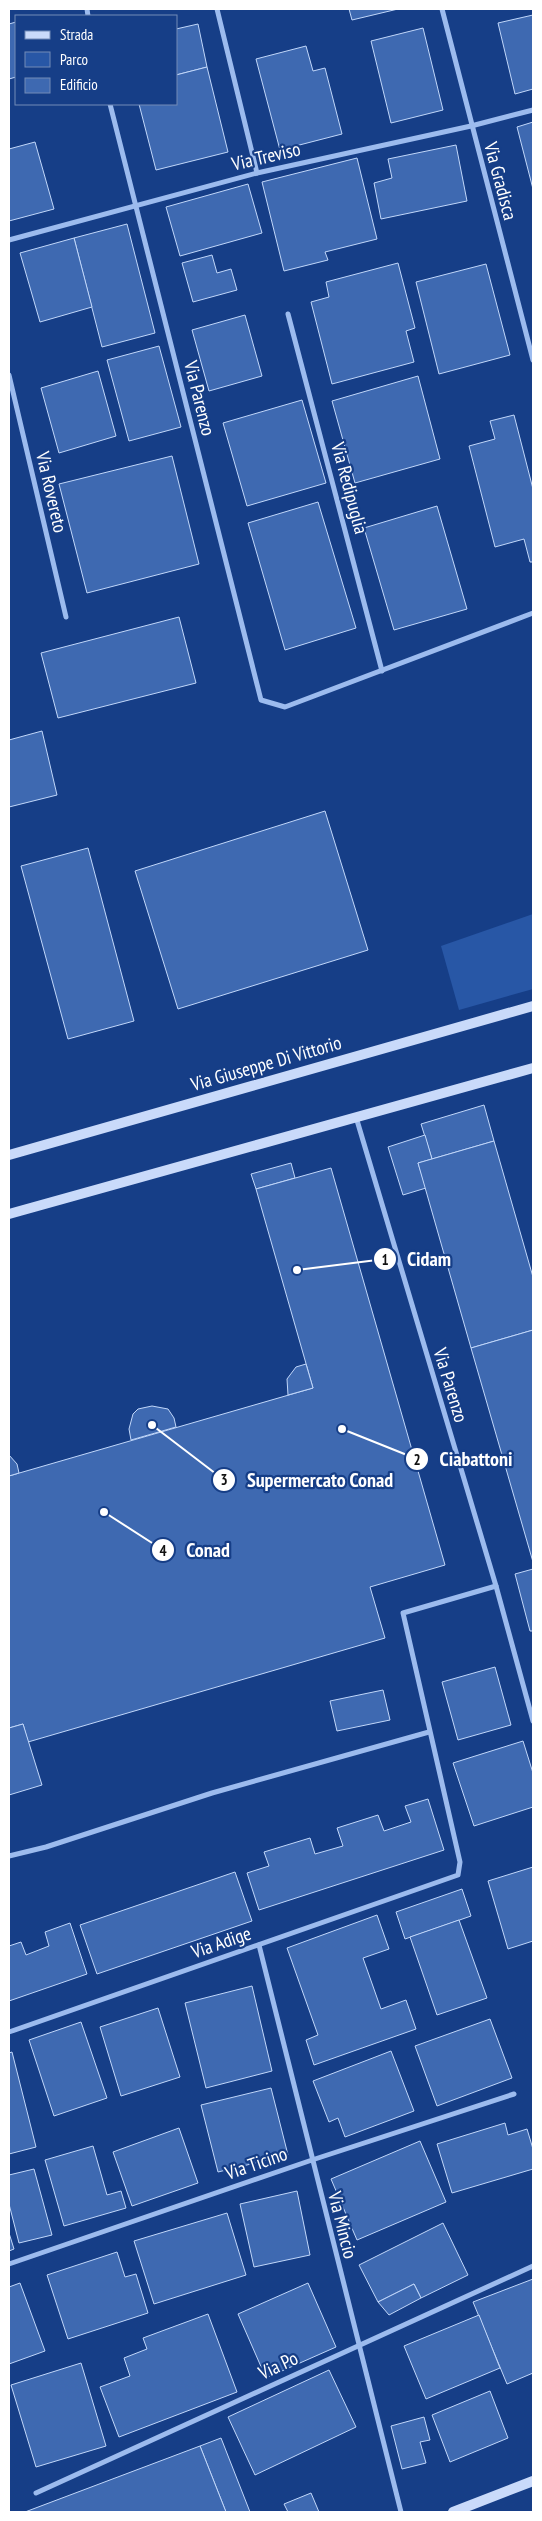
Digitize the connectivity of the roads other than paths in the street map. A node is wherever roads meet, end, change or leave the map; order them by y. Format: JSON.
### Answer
{"nodes":[{"id":1,"x":217,"y":9,"type":"edge"},
{"id":2,"x":442,"y":9,"type":"edge"},
{"id":3,"x":110,"y":105,"type":"edge"},
{"id":4,"x":533,"y":110,"type":"edge"},
{"id":5,"x":471,"y":126,"type":"junction"},
{"id":6,"x":257,"y":172,"type":"junction"},
{"id":7,"x":136,"y":205,"type":"junction"},
{"id":8,"x":9,"y":240,"type":"edge"},
{"id":9,"x":288,"y":314,"type":"dead end"},
{"id":10,"x":533,"y":360,"type":"edge"},
{"id":11,"x":9,"y":375,"type":"edge"},
{"id":12,"x":533,"y":613,"type":"edge"},
{"id":13,"x":66,"y":617,"type":"dead end"},
{"id":14,"x":382,"y":670,"type":"junction"},
{"id":15,"x":533,"y":1006,"type":"edge"},
{"id":16,"x":533,"y":1068,"type":"edge"},
{"id":17,"x":356,"y":1116,"type":"junction"},
{"id":18,"x":9,"y":1155,"type":"edge"},
{"id":19,"x":9,"y":1214,"type":"edge"},
{"id":20,"x":496,"y":1586,"type":"junction"},
{"id":21,"x":533,"y":1721,"type":"edge"},
{"id":22,"x":429,"y":1732,"type":"junction"},
{"id":23,"x":9,"y":1856,"type":"edge"},
{"id":24,"x":259,"y":1945,"type":"junction"},
{"id":25,"x":9,"y":2032,"type":"edge"},
{"id":26,"x":514,"y":2094,"type":"dead end"},
{"id":27,"x":312,"y":2160,"type":"junction"},
{"id":28,"x":9,"y":2264,"type":"edge"},
{"id":29,"x":533,"y":2266,"type":"edge"},
{"id":30,"x":358,"y":2345,"type":"junction"},
{"id":31,"x":533,"y":2481,"type":"edge"},
{"id":32,"x":36,"y":2493,"type":"dead end"},
{"id":33,"x":401,"y":2512,"type":"edge"},
{"id":34,"x":453,"y":2512,"type":"edge"}],
"edges":[{"from":1,"to":6,"type":"street"},
{"from":2,"to":5,"type":"street","name":"Via Gradisca"},
{"from":3,"to":7,"type":"street","name":"Via Parenzo"},
{"from":4,"to":5,"type":"street","name":"Via Treviso"},
{"from":5,"to":6,"type":"street","name":"Via Treviso"},
{"from":5,"to":10,"type":"street","name":"Via Gradisca"},
{"from":6,"to":7,"type":"street","name":"Via Treviso"},
{"from":7,"to":8,"type":"street","name":"Via Treviso"},
{"from":7,"to":14,"type":"street","name":"Via Parenzo"},
{"from":9,"to":14,"type":"street","name":"Via Redipuglia"},
{"from":11,"to":13,"type":"street","name":"Via Rovereto"},
{"from":12,"to":14,"type":"street"},
{"from":15,"to":18,"type":"street","name":"Via Giuseppe Di Vittorio"},
{"from":16,"to":17,"type":"street"},
{"from":17,"to":19,"type":"street"},
{"from":17,"to":20,"type":"street","name":"Via Parenzo"},
{"from":20,"to":21,"type":"street","name":"Via Parenzo"},
{"from":20,"to":22,"type":"street"},
{"from":22,"to":23,"type":"street"},
{"from":22,"to":24,"type":"street","name":"Via Adige"},
{"from":24,"to":25,"type":"street","name":"Via Adige"},
{"from":24,"to":27,"type":"street","name":"Via Mincio"},
{"from":26,"to":27,"type":"street","name":"Via Ticino"},
{"from":27,"to":28,"type":"street","name":"Via Ticino"},
{"from":27,"to":30,"type":"street","name":"Via Mincio"},
{"from":29,"to":30,"type":"street","name":"Via Po"},
{"from":30,"to":32,"type":"street","name":"Via Po"},
{"from":30,"to":33,"type":"street","name":"Via Mincio"},
{"from":31,"to":34,"type":"street"}]}
